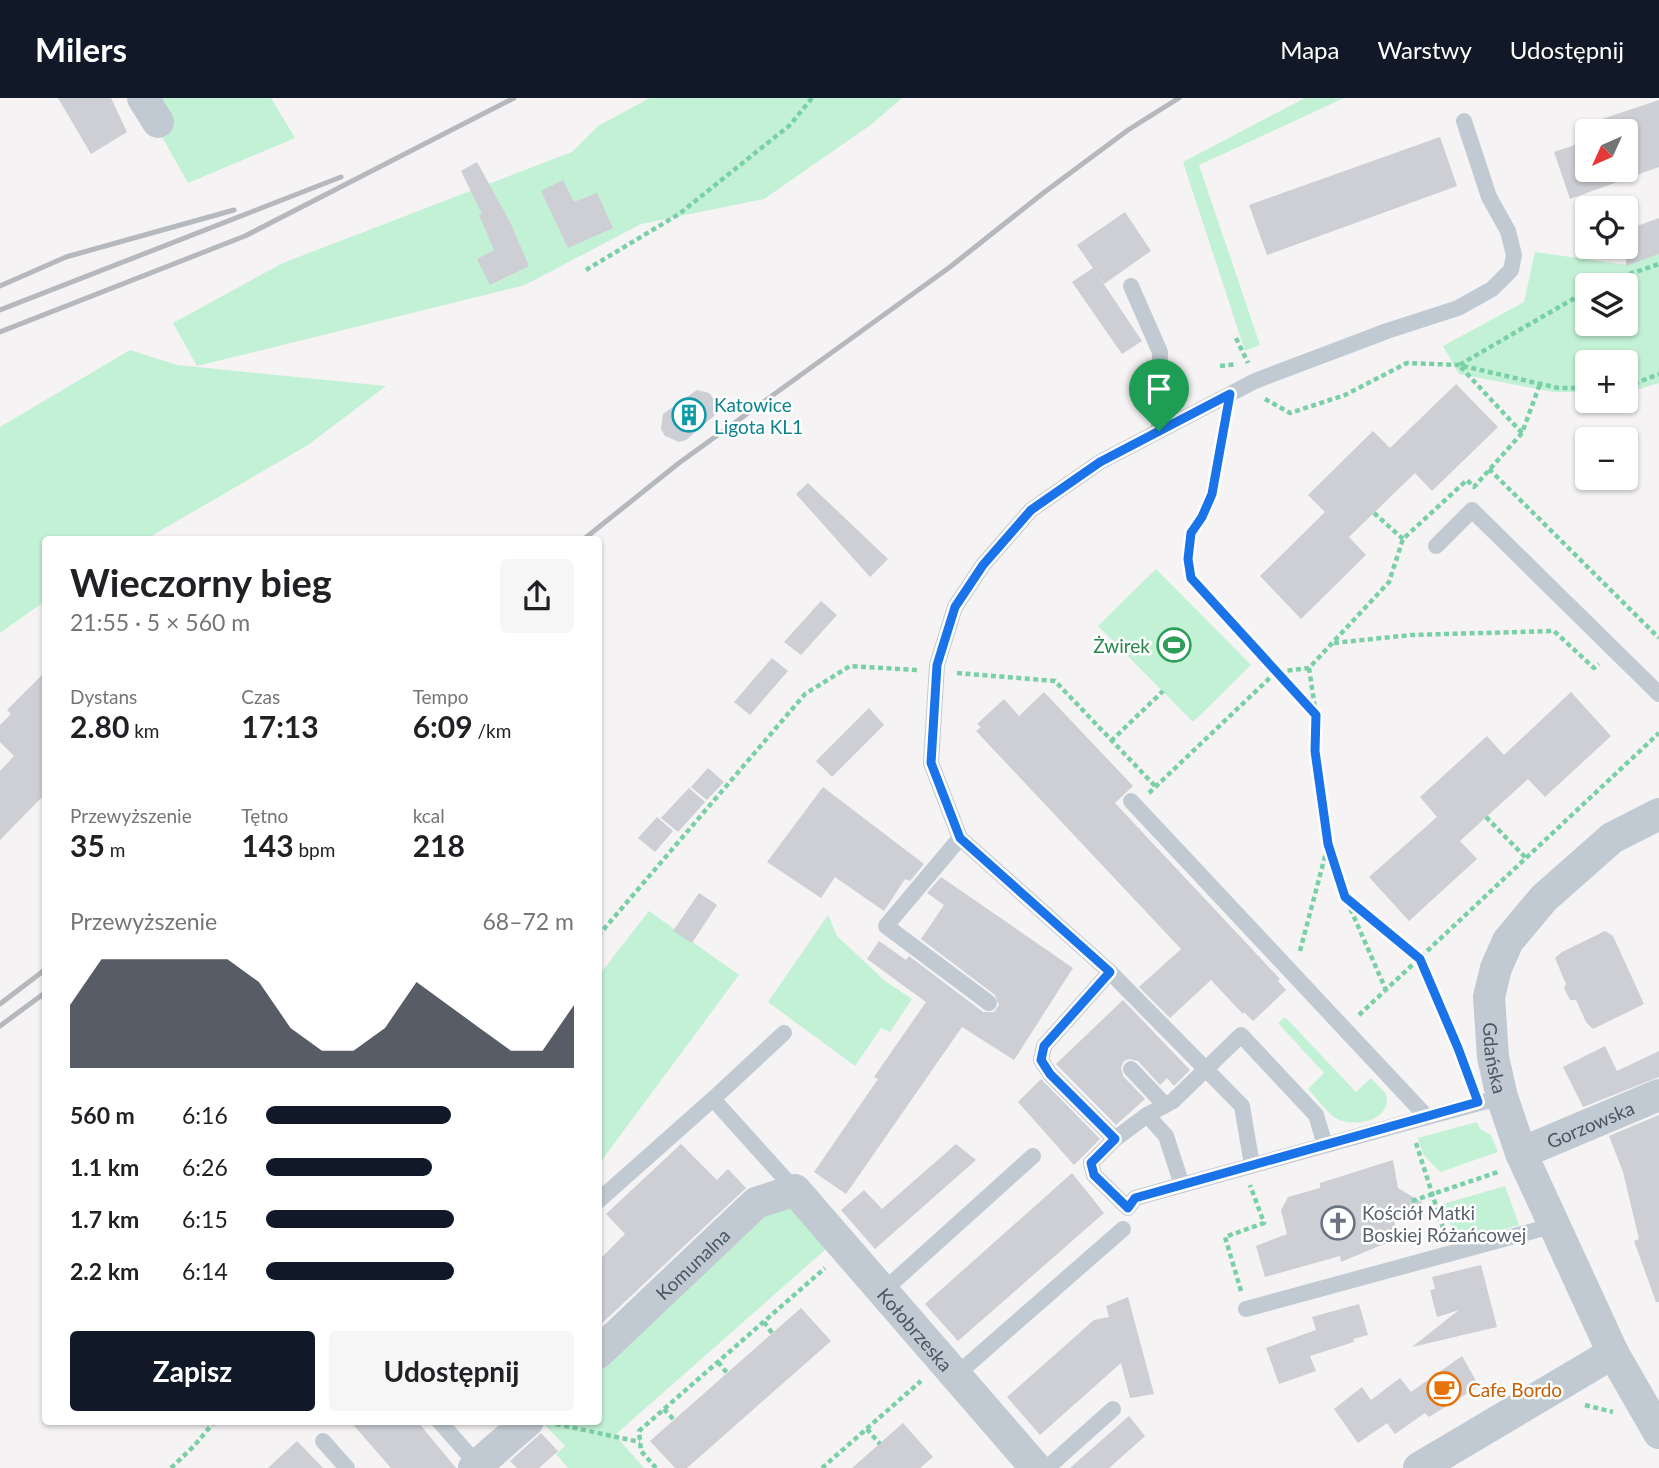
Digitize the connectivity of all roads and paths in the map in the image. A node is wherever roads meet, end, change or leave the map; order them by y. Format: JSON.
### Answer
{"nodes":[{"id":1,"x":812,"y":98,"type":"edge"},
{"id":2,"x":1464,"y":121,"type":"dead end"},
{"id":3,"x":1659,"y":264,"type":"edge"},
{"id":4,"x":586,"y":270,"type":"dead end"},
{"id":5,"x":1632,"y":273,"type":"edge"},
{"id":6,"x":1131,"y":286,"type":"dead end"},
{"id":7,"x":1575,"y":298,"type":"edge"},
{"id":8,"x":1236,"y":338,"type":"dead end"},
{"id":9,"x":1459,"y":365,"type":"junction"},
{"id":10,"x":1220,"y":366,"type":"dead end"},
{"id":11,"x":1659,"y":374,"type":"edge"},
{"id":12,"x":1255,"y":381,"type":"junction"},
{"id":13,"x":1638,"y":382,"type":"edge"},
{"id":14,"x":1540,"y":384,"type":"junction"},
{"id":15,"x":1575,"y":388,"type":"edge"},
{"id":16,"x":1230,"y":394,"type":"junction"},
{"id":17,"x":1159,"y":431,"type":"junction"},
{"id":18,"x":1522,"y":433,"type":"junction"},
{"id":19,"x":1374,"y":513,"type":"dead end"},
{"id":20,"x":1436,"y":545,"type":"dead end"},
{"id":21,"x":1659,"y":638,"type":"edge"},
{"id":22,"x":1333,"y":643,"type":"junction"},
{"id":23,"x":1602,"y":661,"type":"dead end"},
{"id":24,"x":1309,"y":668,"type":"junction"},
{"id":25,"x":937,"y":671,"type":"junction"},
{"id":26,"x":1276,"y":671,"type":"junction"},
{"id":27,"x":1163,"y":691,"type":"dead end"},
{"id":28,"x":1659,"y":694,"type":"edge"},
{"id":29,"x":1316,"y":715,"type":"junction"},
{"id":30,"x":1659,"y":733,"type":"edge"},
{"id":31,"x":1111,"y":741,"type":"junction"},
{"id":32,"x":1156,"y":787,"type":"junction"},
{"id":33,"x":1133,"y":803,"type":"joint"},
{"id":34,"x":1659,"y":814,"type":"edge"},
{"id":35,"x":1486,"y":817,"type":"dead end"},
{"id":36,"x":960,"y":838,"type":"junction"},
{"id":37,"x":1328,"y":844,"type":"junction"},
{"id":38,"x":1526,"y":858,"type":"junction"},
{"id":39,"x":1345,"y":897,"type":"junction"},
{"id":40,"x":602,"y":931,"type":"edge"},
{"id":41,"x":1420,"y":959,"type":"junction"},
{"id":42,"x":1110,"y":972,"type":"junction"},
{"id":43,"x":1295,"y":976,"type":"junction"},
{"id":44,"x":1386,"y":990,"type":"junction"},
{"id":45,"x":989,"y":1003,"type":"dead end"},
{"id":46,"x":1344,"y":1029,"type":"junction"},
{"id":47,"x":784,"y":1034,"type":"dead end"},
{"id":48,"x":1131,"y":1069,"type":"dead end"},
{"id":49,"x":1206,"y":1070,"type":"junction"},
{"id":50,"x":1659,"y":1096,"type":"edge"},
{"id":51,"x":713,"y":1099,"type":"junction"},
{"id":52,"x":1490,"y":1099,"type":"junction"},
{"id":53,"x":1165,"y":1105,"type":"junction"},
{"id":54,"x":1147,"y":1115,"type":"junction"},
{"id":55,"x":1427,"y":1117,"type":"junction"},
{"id":56,"x":1409,"y":1122,"type":"junction"},
{"id":57,"x":1115,"y":1139,"type":"junction"},
{"id":58,"x":1325,"y":1145,"type":"junction"},
{"id":59,"x":1033,"y":1156,"type":"dead end"},
{"id":60,"x":1515,"y":1160,"type":"junction"},
{"id":61,"x":1248,"y":1167,"type":"junction"},
{"id":62,"x":1182,"y":1185,"type":"junction"},
{"id":63,"x":795,"y":1190,"type":"junction"},
{"id":64,"x":1432,"y":1194,"type":"junction"},
{"id":65,"x":602,"y":1197,"type":"edge"},
{"id":66,"x":1412,"y":1201,"type":"dead end"},
{"id":67,"x":1555,"y":1225,"type":"junction"},
{"id":68,"x":1123,"y":1229,"type":"dead end"},
{"id":69,"x":846,"y":1250,"type":"junction"},
{"id":70,"x":1451,"y":1253,"type":"junction"},
{"id":71,"x":882,"y":1293,"type":"junction"},
{"id":72,"x":1246,"y":1309,"type":"joint"},
{"id":73,"x":764,"y":1322,"type":"junction"},
{"id":74,"x":772,"y":1334,"type":"dead end"},
{"id":75,"x":602,"y":1349,"type":"edge"},
{"id":76,"x":1614,"y":1353,"type":"junction"},
{"id":77,"x":718,"y":1362,"type":"junction"},
{"id":78,"x":949,"y":1369,"type":"junction"},
{"id":79,"x":727,"y":1373,"type":"dead end"},
{"id":80,"x":1575,"y":1405,"type":"dead end"},
{"id":81,"x":664,"y":1409,"type":"junction"},
{"id":82,"x":1113,"y":1409,"type":"dead end"},
{"id":83,"x":1621,"y":1418,"type":"dead end"},
{"id":84,"x":674,"y":1420,"type":"dead end"},
{"id":85,"x":212,"y":1425,"type":"edge"},
{"id":86,"x":442,"y":1425,"type":"edge"},
{"id":87,"x":537,"y":1425,"type":"edge"},
{"id":88,"x":556,"y":1425,"type":"edge"},
{"id":89,"x":867,"y":1429,"type":"junction"},
{"id":90,"x":1659,"y":1433,"type":"edge"},
{"id":91,"x":323,"y":1441,"type":"dead end"},
{"id":92,"x":640,"y":1442,"type":"junction"},
{"id":93,"x":880,"y":1444,"type":"dead end"},
{"id":94,"x":476,"y":1466,"type":"edge"},
{"id":95,"x":171,"y":1468,"type":"edge"},
{"id":96,"x":347,"y":1468,"type":"edge"},
{"id":97,"x":656,"y":1468,"type":"edge"},
{"id":98,"x":822,"y":1468,"type":"edge"},
{"id":99,"x":1035,"y":1468,"type":"edge"},
{"id":100,"x":1047,"y":1468,"type":"edge"},
{"id":101,"x":1419,"y":1468,"type":"edge"}],
"edges":[{"from":1,"to":4,"type":"path"},
{"from":2,"to":12,"type":"lane"},
{"from":3,"to":5,"type":"path"},
{"from":6,"to":17,"type":"lane"},
{"from":7,"to":9,"type":"path"},
{"from":8,"to":10,"type":"path"},
{"from":9,"to":12,"type":"path"},
{"from":9,"to":14,"type":"path"},
{"from":9,"to":18,"type":"path"},
{"from":11,"to":13,"type":"path"},
{"from":12,"to":16,"type":"lane"},
{"from":14,"to":15,"type":"path"},
{"from":14,"to":18,"type":"path"},
{"from":16,"to":17,"type":"lane"},
{"from":16,"to":26,"type":"path"},
{"from":17,"to":25,"type":"lane"},
{"from":18,"to":21,"type":"path"},
{"from":19,"to":22,"type":"path"},
{"from":20,"to":28,"type":"lane"},
{"from":22,"to":23,"type":"path"},
{"from":22,"to":24,"type":"path"},
{"from":24,"to":26,"type":"path"},
{"from":24,"to":29,"type":"path"},
{"from":25,"to":31,"type":"path"},
{"from":25,"to":36,"type":"lane"},
{"from":25,"to":40,"type":"path"},
{"from":26,"to":29,"type":"path"},
{"from":26,"to":32,"type":"path"},
{"from":27,"to":31,"type":"path"},
{"from":29,"to":37,"type":"path"},
{"from":30,"to":38,"type":"path"},
{"from":31,"to":32,"type":"path"},
{"from":32,"to":33,"type":"path"},
{"from":33,"to":43,"type":"lane"},
{"from":34,"to":52,"type":"street","name":"Gdańska"},
{"from":35,"to":38,"type":"path"},
{"from":36,"to":42,"type":"lane"},
{"from":36,"to":45,"type":"lane"},
{"from":37,"to":39,"type":"path"},
{"from":37,"to":43,"type":"path"},
{"from":38,"to":41,"type":"path"},
{"from":39,"to":41,"type":"path"},
{"from":39,"to":44,"type":"path"},
{"from":41,"to":44,"type":"path"},
{"from":41,"to":52,"type":"path"},
{"from":42,"to":49,"type":"lane"},
{"from":42,"to":57,"type":"lane"},
{"from":43,"to":46,"type":"lane"},
{"from":44,"to":46,"type":"path"},
{"from":46,"to":55,"type":"lane"},
{"from":47,"to":51,"type":"lane"},
{"from":48,"to":53,"type":"lane"},
{"from":49,"to":53,"type":"lane"},
{"from":49,"to":58,"type":"lane"},
{"from":49,"to":61,"type":"lane"},
{"from":50,"to":60,"type":"street","name":"Gorzowska"},
{"from":51,"to":63,"type":"lane"},
{"from":51,"to":65,"type":"lane"},
{"from":52,"to":55,"type":"lane"},
{"from":52,"to":60,"type":"street","name":"Gdańska"},
{"from":53,"to":54,"type":"lane"},
{"from":54,"to":57,"type":"lane"},
{"from":54,"to":62,"type":"lane"},
{"from":55,"to":56,"type":"lane"},
{"from":56,"to":58,"type":"lane"},
{"from":56,"to":64,"type":"path"},
{"from":57,"to":62,"type":"lane"},
{"from":58,"to":61,"type":"lane"},
{"from":59,"to":71,"type":"lane"},
{"from":60,"to":64,"type":"path"},
{"from":60,"to":67,"type":"street","name":"Gdańska"},
{"from":61,"to":62,"type":"lane"},
{"from":61,"to":72,"type":"path"},
{"from":63,"to":69,"type":"street","name":"Kołobrzeska"},
{"from":63,"to":75,"type":"street","name":"Komunalna"},
{"from":64,"to":66,"type":"path"},
{"from":64,"to":70,"type":"path"},
{"from":67,"to":70,"type":"lane"},
{"from":67,"to":76,"type":"street","name":"Gdańska"},
{"from":68,"to":78,"type":"lane"},
{"from":69,"to":71,"type":"street","name":"Kołobrzeska"},
{"from":69,"to":73,"type":"path"},
{"from":70,"to":72,"type":"lane"},
{"from":71,"to":78,"type":"street","name":"Kołobrzeska"},
{"from":73,"to":74,"type":"path"},
{"from":73,"to":77,"type":"path"},
{"from":76,"to":90,"type":"street","name":"Gdańska"},
{"from":76,"to":101,"type":"street"},
{"from":77,"to":79,"type":"path"},
{"from":77,"to":81,"type":"path"},
{"from":78,"to":89,"type":"path"},
{"from":78,"to":99,"type":"street","name":"Kołobrzeska"},
{"from":80,"to":83,"type":"path"},
{"from":81,"to":84,"type":"path"},
{"from":81,"to":92,"type":"path"},
{"from":82,"to":100,"type":"lane"},
{"from":85,"to":95,"type":"path"},
{"from":86,"to":94,"type":"lane"},
{"from":87,"to":94,"type":"street"},
{"from":88,"to":92,"type":"path"},
{"from":89,"to":93,"type":"path"},
{"from":89,"to":98,"type":"path"},
{"from":91,"to":96,"type":"lane"},
{"from":92,"to":97,"type":"path"}]}
